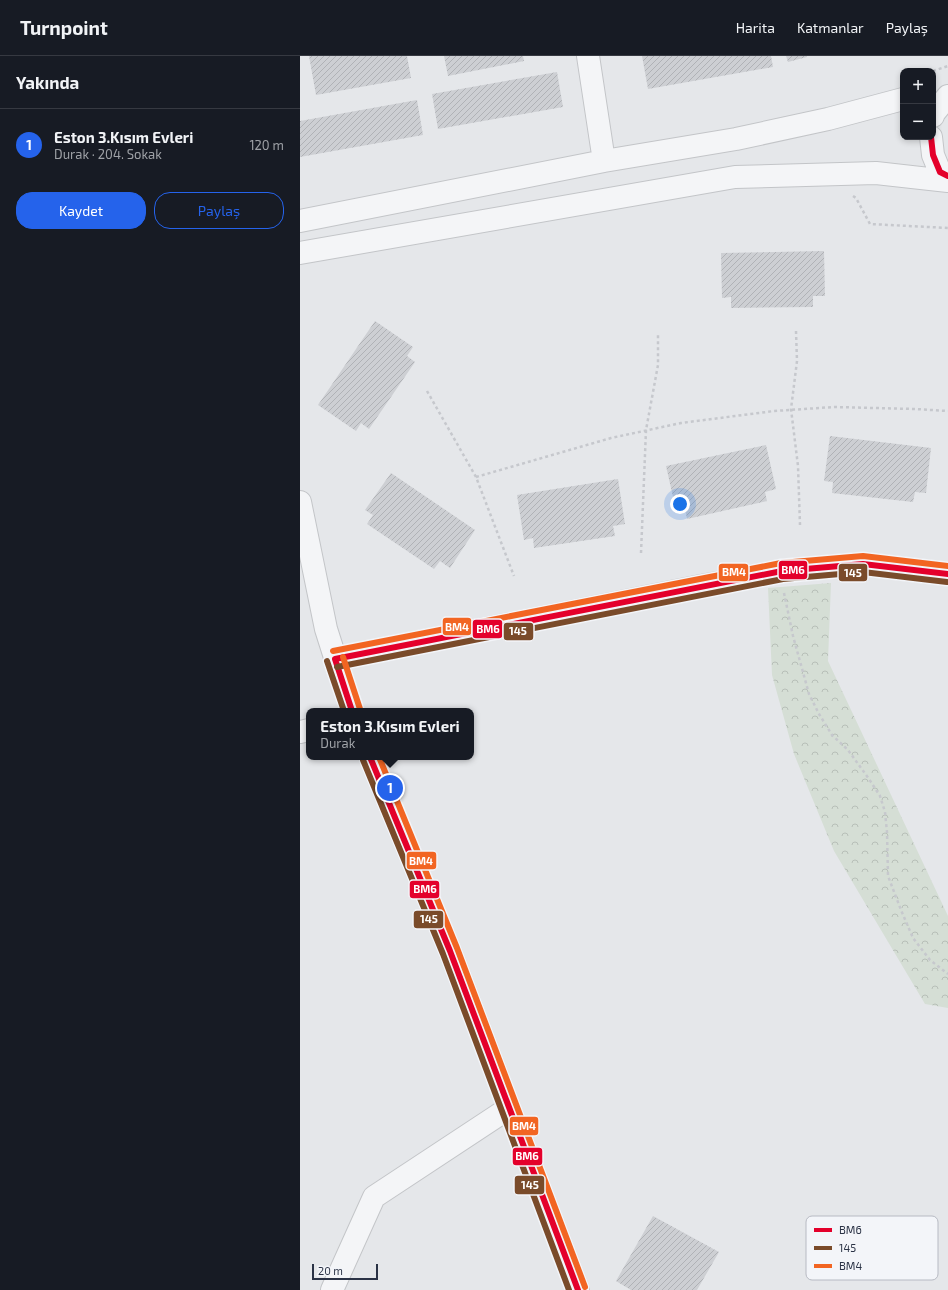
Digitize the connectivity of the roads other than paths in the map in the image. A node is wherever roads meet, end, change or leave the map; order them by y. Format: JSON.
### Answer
{"nodes":[{"id":1,"x":588,"y":56,"type":"edge"},
{"id":2,"x":948,"y":86,"type":"edge"},
{"id":3,"x":936,"y":89,"type":"edge"},
{"id":4,"x":948,"y":96,"type":"edge"},
{"id":5,"x":900,"y":100,"type":"edge"},
{"id":6,"x":936,"y":111,"type":"edge"},
{"id":7,"x":930,"y":140,"type":"edge"},
{"id":8,"x":604,"y":161,"type":"junction"},
{"id":9,"x":948,"y":176,"type":"edge"},
{"id":10,"x":948,"y":180,"type":"edge"},
{"id":11,"x":300,"y":221,"type":"edge"},
{"id":12,"x":300,"y":253,"type":"edge"},
{"id":13,"x":300,"y":502,"type":"edge"},
{"id":14,"x":948,"y":574,"type":"edge"},
{"id":15,"x":335,"y":659,"type":"junction"},
{"id":16,"x":351,"y":708,"type":"edge"},
{"id":17,"x":371,"y":760,"type":"edge"},
{"id":18,"x":509,"y":1108,"type":"junction"},
{"id":19,"x":332,"y":1290,"type":"edge"},
{"id":20,"x":578,"y":1290,"type":"edge"}],
"edges":[{"from":1,"to":8,"type":"street"},
{"from":2,"to":3,"type":"street"},
{"from":4,"to":6,"type":"street"},
{"from":5,"to":8,"type":"street"},
{"from":7,"to":9,"type":"street"},
{"from":8,"to":11,"type":"street"},
{"from":10,"to":12,"type":"street"},
{"from":13,"to":15,"type":"street"},
{"from":14,"to":15,"type":"street"},
{"from":15,"to":16,"type":"street"},
{"from":17,"to":18,"type":"street"},
{"from":18,"to":19,"type":"street"},
{"from":18,"to":20,"type":"street"}]}
